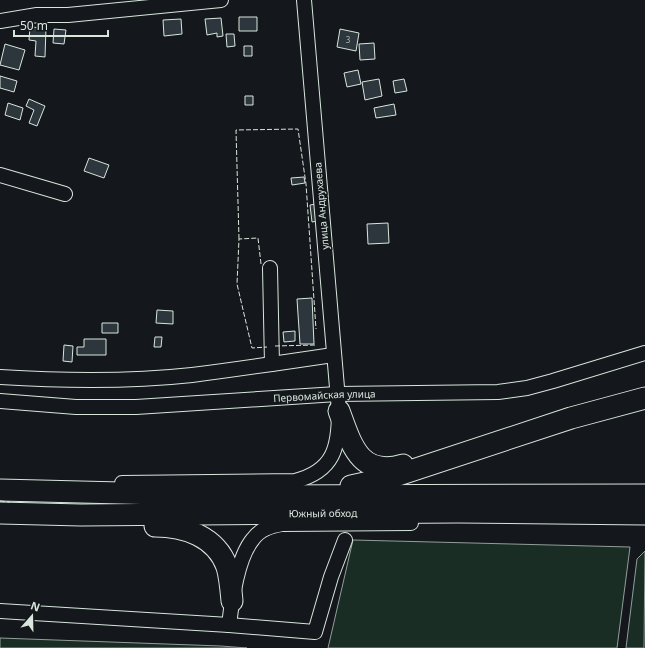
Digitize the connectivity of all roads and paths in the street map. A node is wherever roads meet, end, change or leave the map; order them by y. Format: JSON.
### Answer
{"nodes":[{"id":1,"x":221,"y":0,"type":"edge"},
{"id":2,"x":304,"y":0,"type":"edge"},
{"id":3,"x":0,"y":21,"type":"edge"},
{"id":4,"x":0,"y":175,"type":"edge"},
{"id":5,"x":65,"y":194,"type":"dead end"},
{"id":6,"x":270,"y":268,"type":"dead end"},
{"id":7,"x":645,"y":353,"type":"edge"},
{"id":8,"x":333,"y":355,"type":"junction"},
{"id":9,"x":272,"y":364,"type":"junction"},
{"id":10,"x":0,"y":377,"type":"edge"},
{"id":11,"x":642,"y":399,"type":"edge"},
{"id":12,"x":0,"y":401,"type":"edge"},
{"id":13,"x":338,"y":402,"type":"junction"},
{"id":14,"x":0,"y":481,"type":"edge"},
{"id":15,"x":0,"y":490,"type":"edge"},
{"id":16,"x":159,"y":494,"type":"junction"},
{"id":17,"x":645,"y":495,"type":"edge"},
{"id":18,"x":0,"y":513,"type":"edge"},
{"id":19,"x":645,"y":514,"type":"edge"},
{"id":20,"x":0,"y":522,"type":"edge"},
{"id":21,"x":645,"y":523,"type":"edge"},
{"id":22,"x":345,"y":540,"type":"dead end"},
{"id":23,"x":232,"y":601,"type":"junction"},
{"id":24,"x":0,"y":611,"type":"edge"},
{"id":25,"x":229,"y":625,"type":"junction"}],
"edges":[{"from":1,"to":3,"type":"street"},
{"from":2,"to":8,"type":"street","name":"улица Андрухаева"},
{"from":4,"to":5,"type":"street"},
{"from":6,"to":9,"type":"street"},
{"from":7,"to":13,"type":"street","name":"Первомайская улица"},
{"from":8,"to":9,"type":"street"},
{"from":8,"to":13,"type":"street","name":"улица Андрухаева"},
{"from":9,"to":10,"type":"street"},
{"from":11,"to":13,"type":"highway"},
{"from":11,"to":16,"type":"highway"},
{"from":12,"to":13,"type":"street","name":"Первомайская улица"},
{"from":13,"to":14,"type":"street","name":"улица Андрухаева"},
{"from":15,"to":16,"type":"highway"},
{"from":16,"to":17,"type":"highway"},
{"from":18,"to":19,"type":"highway","name":"Южный обход"},
{"from":20,"to":23,"type":"highway"},
{"from":21,"to":23,"type":"street"},
{"from":22,"to":25,"type":"street"},
{"from":23,"to":25,"type":"street"},
{"from":24,"to":25,"type":"street"}]}
